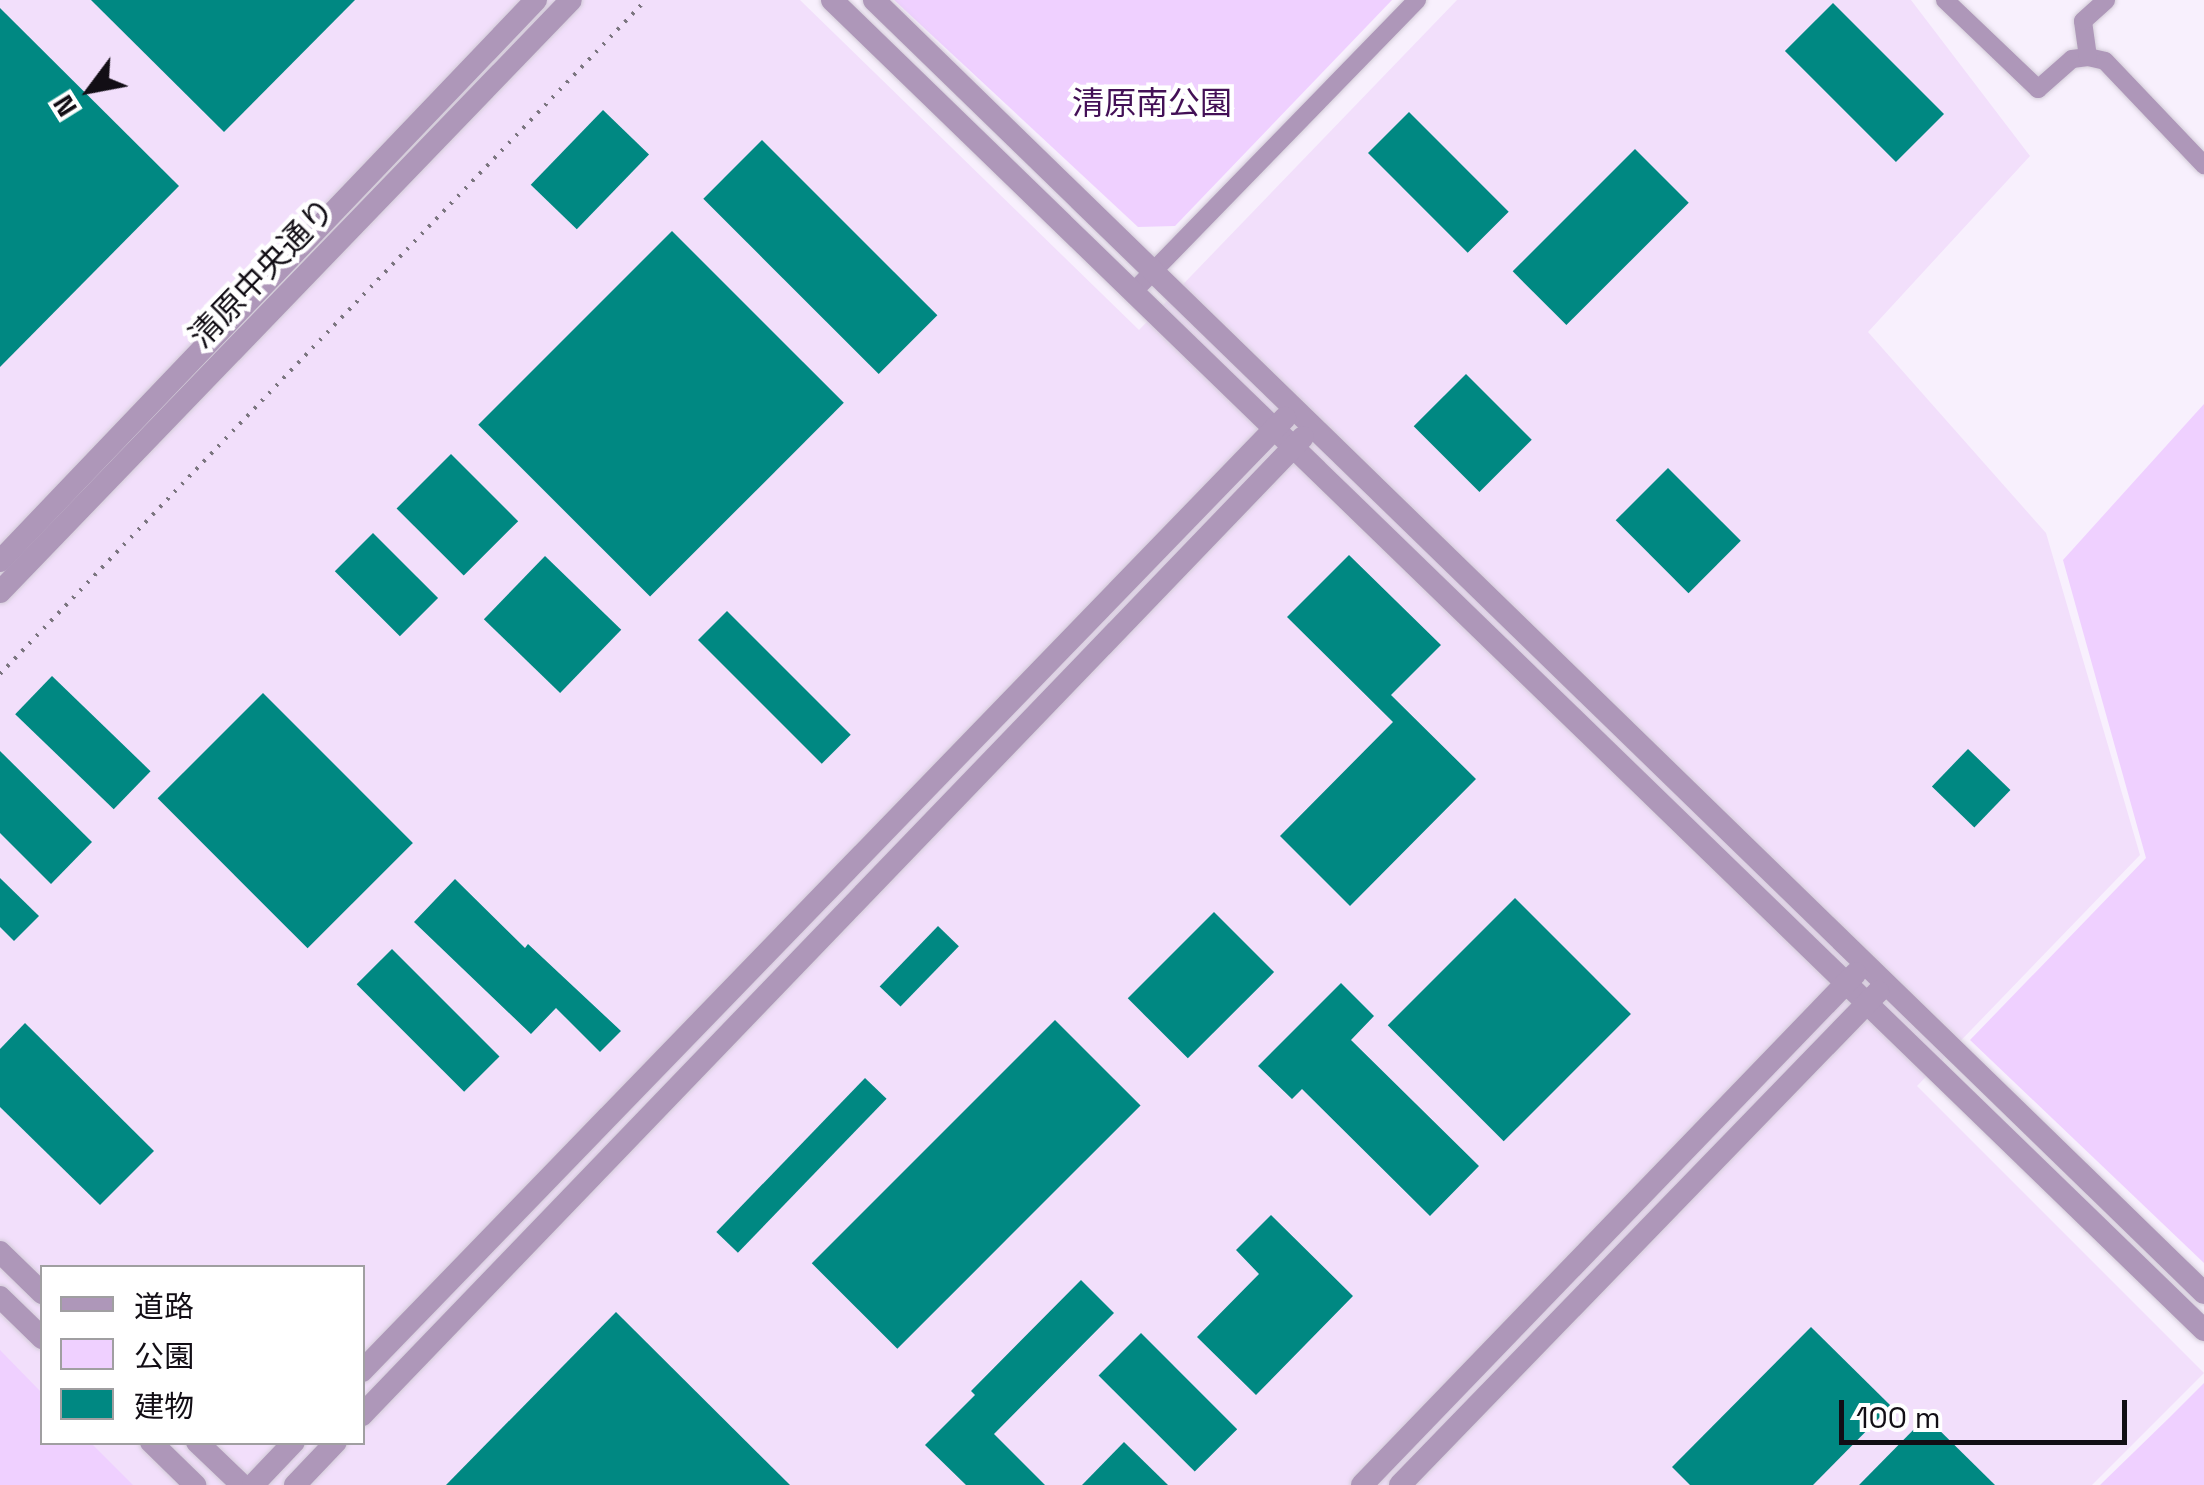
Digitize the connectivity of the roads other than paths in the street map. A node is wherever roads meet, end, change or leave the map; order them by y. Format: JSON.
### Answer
{"nodes":[{"id":1,"x":536,"y":0,"type":"edge"},
{"id":2,"x":571,"y":0,"type":"edge"},
{"id":3,"x":832,"y":0,"type":"edge"},
{"id":4,"x":874,"y":0,"type":"edge"},
{"id":5,"x":1417,"y":0,"type":"edge"},
{"id":6,"x":1944,"y":0,"type":"edge"},
{"id":7,"x":2106,"y":0,"type":"edge"},
{"id":8,"x":2088,"y":56,"type":"junction"},
{"id":9,"x":2204,"y":166,"type":"edge"},
{"id":10,"x":1152,"y":272,"type":"junction"},
{"id":11,"x":1134,"y":291,"type":"junction"},
{"id":12,"x":1293,"y":409,"type":"junction"},
{"id":13,"x":1276,"y":427,"type":"junction"},
{"id":14,"x":1312,"y":428,"type":"junction"},
{"id":15,"x":1295,"y":446,"type":"junction"},
{"id":16,"x":0,"y":561,"type":"edge"},
{"id":17,"x":0,"y":592,"type":"edge"},
{"id":18,"x":1855,"y":974,"type":"junction"},
{"id":19,"x":1876,"y":994,"type":"junction"},
{"id":20,"x":0,"y":1252,"type":"edge"},
{"id":21,"x":40,"y":1291,"type":"edge"},
{"id":22,"x":2204,"y":1294,"type":"edge"},
{"id":23,"x":0,"y":1296,"type":"edge"},
{"id":24,"x":2204,"y":1330,"type":"edge"},
{"id":25,"x":40,"y":1336,"type":"edge"},
{"id":26,"x":365,"y":1369,"type":"edge"},
{"id":27,"x":365,"y":1411,"type":"edge"},
{"id":28,"x":154,"y":1445,"type":"edge"},
{"id":29,"x":201,"y":1445,"type":"edge"},
{"id":30,"x":291,"y":1445,"type":"edge"},
{"id":31,"x":333,"y":1445,"type":"edge"},
{"id":32,"x":195,"y":1485,"type":"edge"},
{"id":33,"x":242,"y":1485,"type":"edge"},
{"id":34,"x":253,"y":1485,"type":"edge"},
{"id":35,"x":295,"y":1485,"type":"edge"},
{"id":36,"x":1362,"y":1485,"type":"edge"},
{"id":37,"x":1400,"y":1485,"type":"edge"}],
"edges":[{"from":1,"to":16,"type":"street","name":"清原中央通り"},
{"from":2,"to":17,"type":"street","name":"清原中央通り"},
{"from":3,"to":11,"type":"street"},
{"from":4,"to":10,"type":"street"},
{"from":5,"to":10,"type":"street"},
{"from":6,"to":8,"type":"street"},
{"from":7,"to":8,"type":"street"},
{"from":8,"to":9,"type":"street"},
{"from":10,"to":11,"type":"street"},
{"from":10,"to":12,"type":"street"},
{"from":11,"to":13,"type":"street"},
{"from":12,"to":13,"type":"street"},
{"from":12,"to":14,"type":"street"},
{"from":13,"to":15,"type":"street"},
{"from":13,"to":26,"type":"street"},
{"from":14,"to":15,"type":"street"},
{"from":14,"to":18,"type":"street"},
{"from":15,"to":18,"type":"street"},
{"from":15,"to":27,"type":"street"},
{"from":18,"to":19,"type":"street"},
{"from":18,"to":36,"type":"street"},
{"from":19,"to":22,"type":"street"},
{"from":19,"to":24,"type":"street"},
{"from":19,"to":37,"type":"street"},
{"from":20,"to":21,"type":"street"},
{"from":23,"to":25,"type":"street"},
{"from":28,"to":32,"type":"street"},
{"from":29,"to":33,"type":"street"},
{"from":30,"to":34,"type":"street"},
{"from":31,"to":35,"type":"street"}]}
